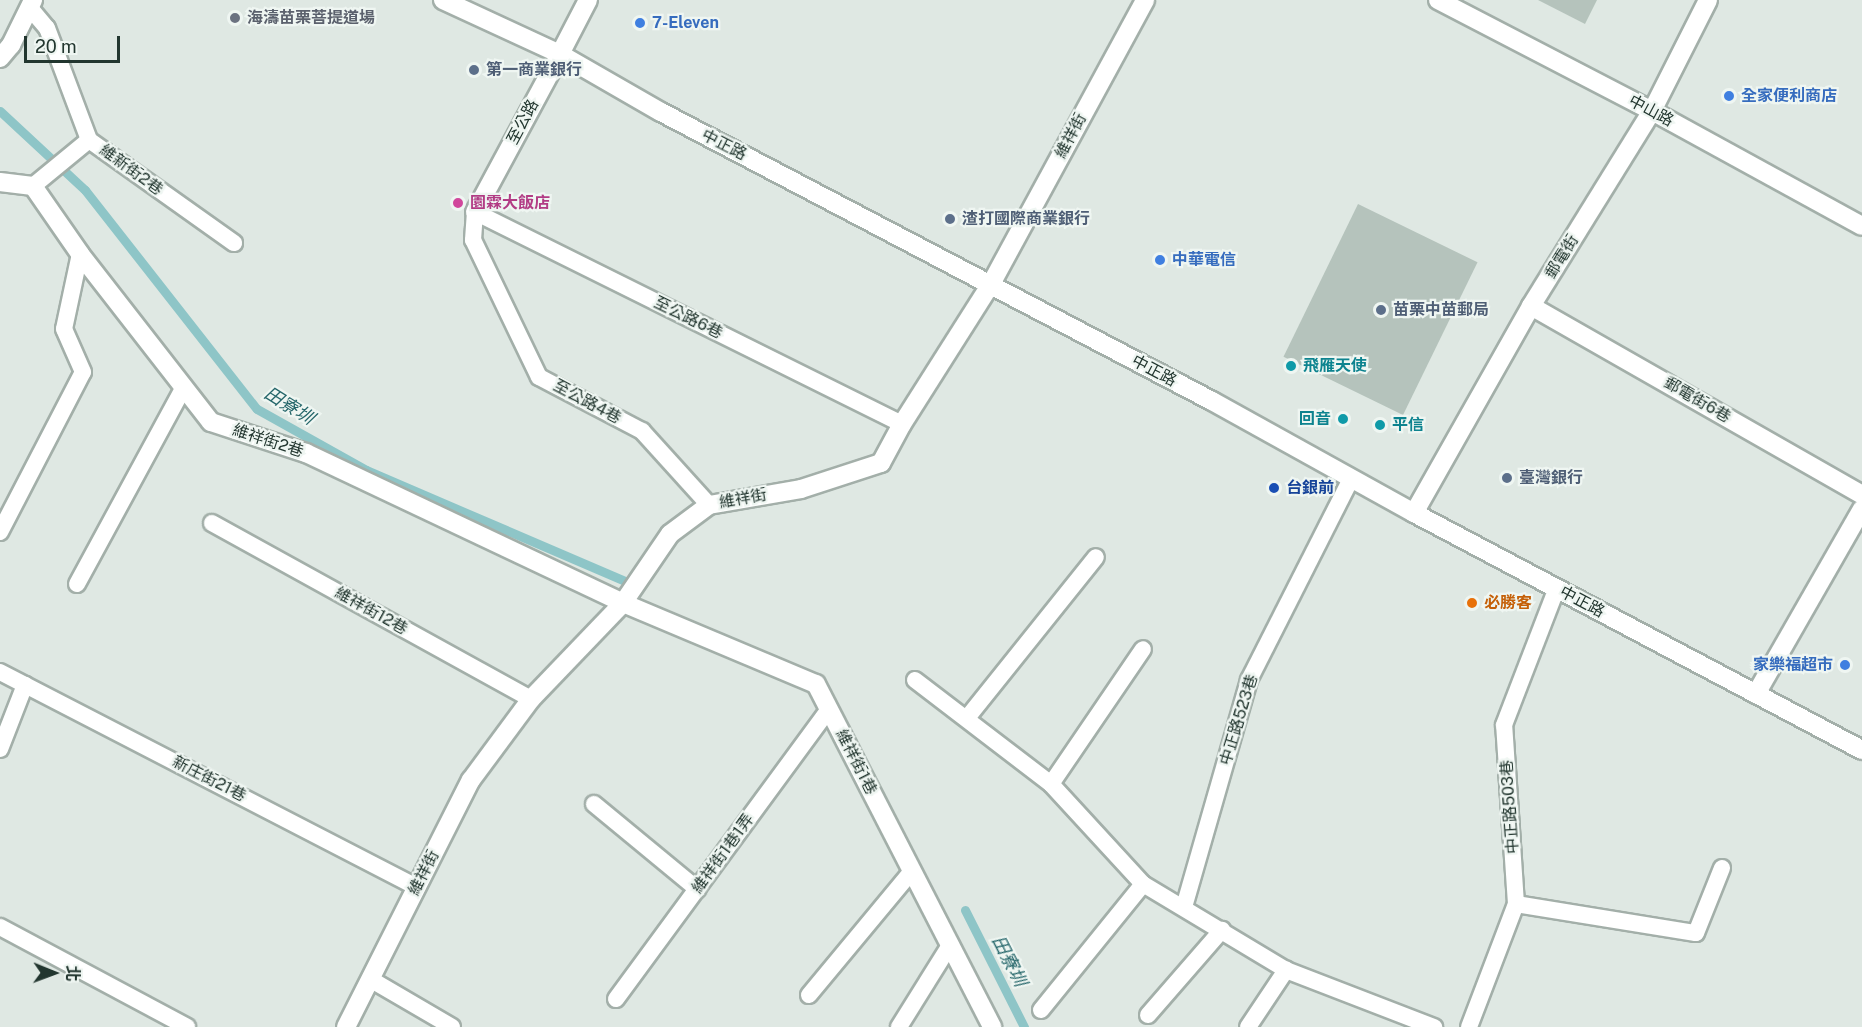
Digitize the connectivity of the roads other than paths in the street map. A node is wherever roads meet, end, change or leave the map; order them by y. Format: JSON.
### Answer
{"nodes":[{"id":1,"x":442,"y":0,"type":"edge"},
{"id":2,"x":588,"y":0,"type":"edge"},
{"id":3,"x":1145,"y":0,"type":"edge"},
{"id":4,"x":1438,"y":0,"type":"edge"},
{"id":5,"x":1708,"y":0,"type":"edge"},
{"id":6,"x":31,"y":4,"type":"edge"},
{"id":7,"x":6,"y":52,"type":"edge"},
{"id":8,"x":560,"y":54,"type":"junction"},
{"id":9,"x":1652,"y":111,"type":"junction"},
{"id":10,"x":89,"y":140,"type":"junction"},
{"id":11,"x":0,"y":182,"type":"edge"},
{"id":12,"x":33,"y":186,"type":"junction"},
{"id":13,"x":475,"y":212,"type":"junction"},
{"id":14,"x":1862,"y":226,"type":"edge"},
{"id":15,"x":234,"y":243,"type":"dead end"},
{"id":16,"x":80,"y":254,"type":"junction"},
{"id":17,"x":991,"y":284,"type":"junction"},
{"id":18,"x":1531,"y":306,"type":"junction"},
{"id":19,"x":184,"y":387,"type":"junction"},
{"id":20,"x":902,"y":424,"type":"junction"},
{"id":21,"x":1352,"y":478,"type":"junction"},
{"id":22,"x":1862,"y":495,"type":"edge"},
{"id":23,"x":709,"y":505,"type":"junction"},
{"id":24,"x":1862,"y":509,"type":"edge"},
{"id":25,"x":1414,"y":513,"type":"junction"},
{"id":26,"x":212,"y":523,"type":"dead end"},
{"id":27,"x":0,"y":532,"type":"edge"},
{"id":28,"x":1096,"y":557,"type":"dead end"},
{"id":29,"x":77,"y":584,"type":"dead end"},
{"id":30,"x":1557,"y":588,"type":"junction"},
{"id":31,"x":623,"y":603,"type":"junction"},
{"id":32,"x":1143,"y":649,"type":"dead end"},
{"id":33,"x":0,"y":672,"type":"edge"},
{"id":34,"x":915,"y":680,"type":"dead end"},
{"id":35,"x":25,"y":685,"type":"junction"},
{"id":36,"x":1756,"y":694,"type":"junction"},
{"id":37,"x":531,"y":699,"type":"junction"},
{"id":38,"x":829,"y":709,"type":"junction"},
{"id":39,"x":968,"y":718,"type":"junction"},
{"id":40,"x":0,"y":749,"type":"edge"},
{"id":41,"x":1862,"y":750,"type":"edge"},
{"id":42,"x":1051,"y":784,"type":"junction"},
{"id":43,"x":594,"y":804,"type":"dead end"},
{"id":44,"x":1722,"y":868,"type":"dead end"},
{"id":45,"x":912,"y":870,"type":"junction"},
{"id":46,"x":1143,"y":884,"type":"junction"},
{"id":47,"x":417,"y":887,"type":"junction"},
{"id":48,"x":697,"y":889,"type":"junction"},
{"id":49,"x":1516,"y":904,"type":"junction"},
{"id":50,"x":1184,"y":908,"type":"junction"},
{"id":51,"x":0,"y":927,"type":"edge"},
{"id":52,"x":1222,"y":930,"type":"junction"},
{"id":53,"x":950,"y":945,"type":"junction"},
{"id":54,"x":1286,"y":970,"type":"junction"},
{"id":55,"x":370,"y":979,"type":"junction"},
{"id":56,"x":809,"y":995,"type":"dead end"},
{"id":57,"x":616,"y":999,"type":"dead end"},
{"id":58,"x":1041,"y":1010,"type":"dead end"},
{"id":59,"x":1148,"y":1015,"type":"dead end"},
{"id":60,"x":187,"y":1027,"type":"edge"},
{"id":61,"x":346,"y":1027,"type":"edge"},
{"id":62,"x":452,"y":1027,"type":"edge"},
{"id":63,"x":899,"y":1027,"type":"edge"},
{"id":64,"x":992,"y":1027,"type":"edge"},
{"id":65,"x":1248,"y":1027,"type":"edge"},
{"id":66,"x":1434,"y":1027,"type":"edge"},
{"id":67,"x":1469,"y":1027,"type":"edge"}],
"edges":[{"from":1,"to":8,"type":"street","name":"中正路"},
{"from":2,"to":8,"type":"street","name":"至公路"},
{"from":3,"to":17,"type":"street","name":"維祥街"},
{"from":4,"to":9,"type":"street","name":"中山路"},
{"from":5,"to":9,"type":"street","name":"郵電街"},
{"from":6,"to":7,"type":"street"},
{"from":6,"to":10,"type":"lane","name":"維新街2巷"},
{"from":8,"to":13,"type":"street","name":"至公路"},
{"from":8,"to":17,"type":"street","name":"中正路"},
{"from":9,"to":14,"type":"street","name":"中山路"},
{"from":9,"to":18,"type":"street","name":"郵電街"},
{"from":10,"to":12,"type":"lane"},
{"from":10,"to":15,"type":"lane","name":"維新街2巷"},
{"from":11,"to":12,"type":"street"},
{"from":12,"to":16,"type":"street","name":"維祥街2巷"},
{"from":13,"to":20,"type":"lane","name":"至公路6巷"},
{"from":13,"to":23,"type":"lane","name":"至公路4巷"},
{"from":16,"to":19,"type":"street","name":"維祥街2巷"},
{"from":16,"to":27,"type":"lane"},
{"from":17,"to":20,"type":"street","name":"維祥街"},
{"from":17,"to":21,"type":"street","name":"中正路"},
{"from":18,"to":22,"type":"street","name":"郵電街6巷"},
{"from":18,"to":25,"type":"street","name":"郵電街"},
{"from":19,"to":29,"type":"lane"},
{"from":19,"to":31,"type":"street","name":"維祥街2巷"},
{"from":20,"to":23,"type":"street","name":"維祥街"},
{"from":21,"to":25,"type":"street","name":"中正路"},
{"from":21,"to":50,"type":"lane","name":"中正路523巷"},
{"from":23,"to":31,"type":"street","name":"維祥街"},
{"from":24,"to":36,"type":"street"},
{"from":25,"to":30,"type":"street","name":"中正路"},
{"from":26,"to":37,"type":"lane","name":"維祥街12巷"},
{"from":28,"to":39,"type":"lane"},
{"from":30,"to":36,"type":"street","name":"中正路"},
{"from":30,"to":49,"type":"lane","name":"中正路503巷"},
{"from":31,"to":37,"type":"street","name":"維祥街"},
{"from":31,"to":38,"type":"street","name":"維祥街1巷"},
{"from":32,"to":42,"type":"lane"},
{"from":33,"to":35,"type":"lane","name":"新庄街21巷"},
{"from":34,"to":39,"type":"lane"},
{"from":35,"to":40,"type":"lane"},
{"from":35,"to":47,"type":"lane","name":"新庄街21巷"},
{"from":36,"to":41,"type":"street","name":"中正路"},
{"from":37,"to":47,"type":"street","name":"維祥街"},
{"from":38,"to":45,"type":"street","name":"維祥街1巷"},
{"from":38,"to":48,"type":"lane","name":"維祥街1巷1弄"},
{"from":39,"to":42,"type":"lane"},
{"from":42,"to":46,"type":"lane"},
{"from":43,"to":48,"type":"lane"},
{"from":44,"to":49,"type":"lane"},
{"from":45,"to":53,"type":"street","name":"維祥街1巷"},
{"from":45,"to":56,"type":"lane"},
{"from":46,"to":50,"type":"lane"},
{"from":46,"to":58,"type":"lane"},
{"from":47,"to":55,"type":"street","name":"維祥街"},
{"from":48,"to":57,"type":"lane","name":"維祥街1巷1弄"},
{"from":49,"to":67,"type":"lane","name":"中正路503巷"},
{"from":50,"to":52,"type":"lane"},
{"from":51,"to":60,"type":"lane"},
{"from":52,"to":54,"type":"lane"},
{"from":52,"to":59,"type":"lane"},
{"from":53,"to":63,"type":"lane"},
{"from":53,"to":64,"type":"street","name":"維祥街1巷"},
{"from":54,"to":65,"type":"lane"},
{"from":54,"to":66,"type":"lane"},
{"from":55,"to":61,"type":"street","name":"維祥街"},
{"from":55,"to":62,"type":"lane"}]}
